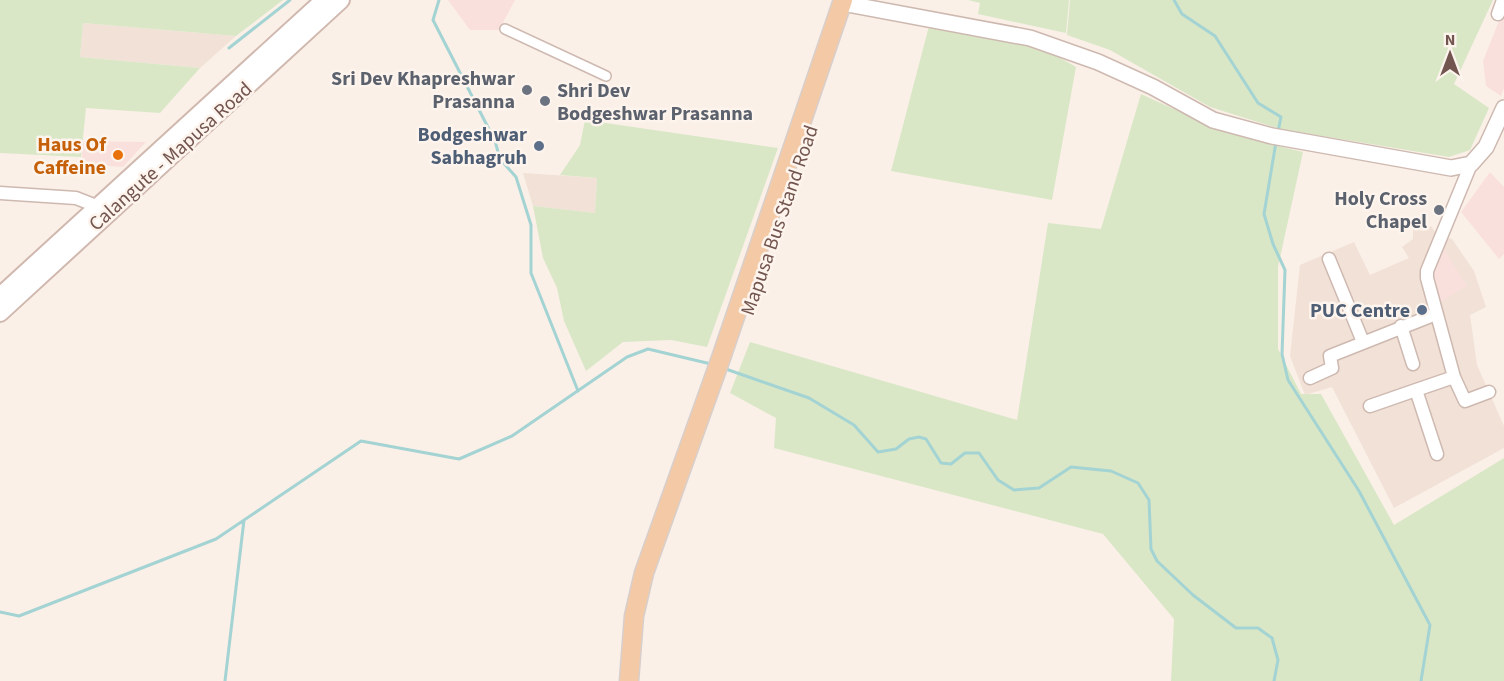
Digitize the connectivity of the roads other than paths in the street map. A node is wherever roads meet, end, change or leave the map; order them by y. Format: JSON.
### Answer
{"nodes":[{"id":1,"x":324,"y":0,"type":"edge"},
{"id":2,"x":341,"y":0,"type":"edge"},
{"id":3,"x":1503,"y":0,"type":"edge"},
{"id":4,"x":848,"y":2,"type":"edge"},
{"id":5,"x":1498,"y":14,"type":"dead end"},
{"id":6,"x":505,"y":29,"type":"dead end"},
{"id":7,"x":606,"y":76,"type":"dead end"},
{"id":8,"x":1503,"y":114,"type":"edge"},
{"id":9,"x":1471,"y":164,"type":"junction"},
{"id":10,"x":0,"y":193,"type":"edge"},
{"id":11,"x":103,"y":208,"type":"junction"},
{"id":12,"x":1329,"y":259,"type":"dead end"},
{"id":13,"x":0,"y":296,"type":"edge"},
{"id":14,"x":0,"y":313,"type":"edge"},
{"id":15,"x":1436,"y":314,"type":"junction"},
{"id":16,"x":1401,"y":326,"type":"junction"},
{"id":17,"x":1363,"y":342,"type":"junction"},
{"id":18,"x":1413,"y":364,"type":"dead end"},
{"id":19,"x":1454,"y":377,"type":"junction"},
{"id":20,"x":1310,"y":378,"type":"dead end"},
{"id":21,"x":1416,"y":390,"type":"junction"},
{"id":22,"x":1490,"y":392,"type":"dead end"},
{"id":23,"x":1370,"y":406,"type":"dead end"},
{"id":24,"x":1437,"y":454,"type":"dead end"},
{"id":25,"x":629,"y":681,"type":"edge"}],
"edges":[{"from":1,"to":11,"type":"main road","name":"Calangute - Mapusa Road"},
{"from":2,"to":11,"type":"main road","name":"Calangute - Mapusa Road"},
{"from":3,"to":5,"type":"street"},
{"from":4,"to":9,"type":"street"},
{"from":4,"to":25,"type":"main road","name":"Mapusa Bus Stand Road"},
{"from":6,"to":7,"type":"street"},
{"from":8,"to":9,"type":"street"},
{"from":9,"to":15,"type":"street"},
{"from":10,"to":11,"type":"street"},
{"from":11,"to":13,"type":"main road","name":"Calangute - Mapusa Road"},
{"from":11,"to":14,"type":"main road","name":"Calangute - Mapusa Road"},
{"from":12,"to":17,"type":"street"},
{"from":15,"to":16,"type":"street"},
{"from":15,"to":19,"type":"street"},
{"from":16,"to":17,"type":"street"},
{"from":16,"to":18,"type":"street"},
{"from":17,"to":20,"type":"street"},
{"from":19,"to":21,"type":"street"},
{"from":19,"to":22,"type":"street"},
{"from":21,"to":23,"type":"street"},
{"from":21,"to":24,"type":"street"}]}
